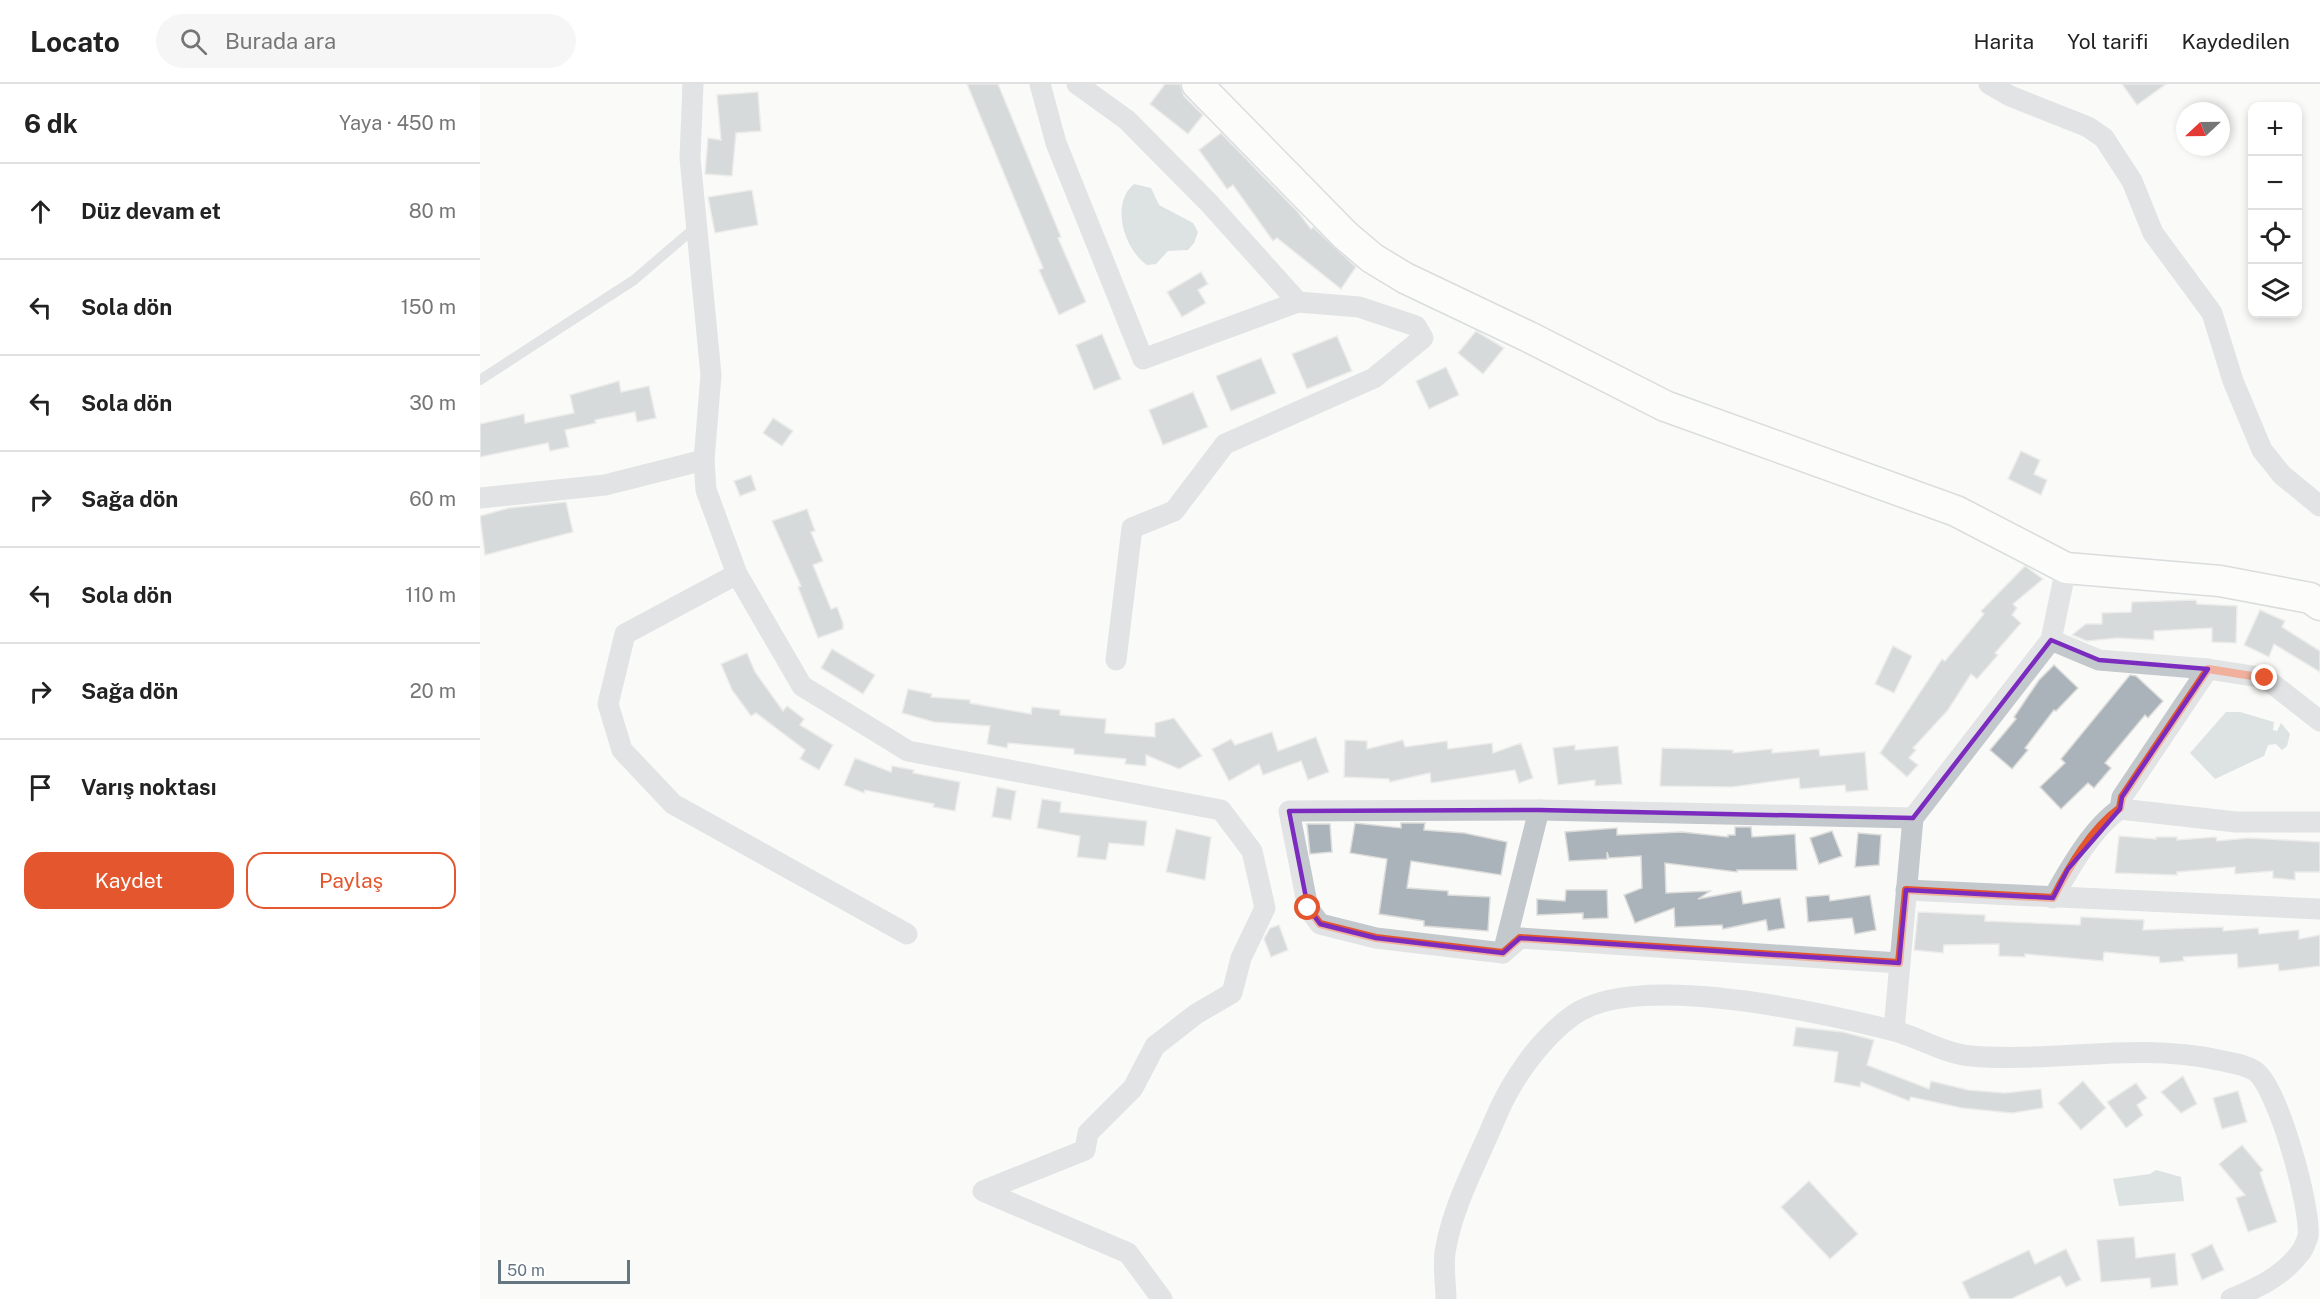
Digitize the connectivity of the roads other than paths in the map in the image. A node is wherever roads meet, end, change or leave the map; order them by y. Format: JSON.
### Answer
{"nodes":[{"id":1,"x":693,"y":84,"type":"edge"},
{"id":2,"x":1040,"y":84,"type":"edge"},
{"id":3,"x":1077,"y":84,"type":"edge"},
{"id":4,"x":1197,"y":84,"type":"edge"},
{"id":5,"x":1989,"y":84,"type":"edge"},
{"id":6,"x":698,"y":225,"type":"junction"},
{"id":7,"x":1298,"y":302,"type":"junction"},
{"id":8,"x":480,"y":380,"type":"edge"},
{"id":9,"x":704,"y":460,"type":"junction"},
{"id":10,"x":480,"y":498,"type":"edge"},
{"id":11,"x":2320,"y":506,"type":"edge"},
{"id":12,"x":2066,"y":568,"type":"junction"},
{"id":13,"x":737,"y":574,"type":"junction"},
{"id":14,"x":2317,"y":598,"type":"edge"},
{"id":15,"x":2051,"y":640,"type":"junction"},
{"id":16,"x":1116,"y":660,"type":"dead end"},
{"id":17,"x":2208,"y":669,"type":"junction"},
{"id":18,"x":2320,"y":721,"type":"edge"},
{"id":19,"x":2120,"y":808,"type":"junction"},
{"id":20,"x":1539,"y":810,"type":"junction"},
{"id":21,"x":1913,"y":818,"type":"junction"},
{"id":22,"x":2320,"y":822,"type":"edge"},
{"id":23,"x":1906,"y":890,"type":"junction"},
{"id":24,"x":2053,"y":898,"type":"junction"},
{"id":25,"x":2320,"y":909,"type":"edge"},
{"id":26,"x":907,"y":934,"type":"dead end"},
{"id":27,"x":1503,"y":953,"type":"junction"},
{"id":28,"x":1899,"y":963,"type":"junction"},
{"id":29,"x":1894,"y":1030,"type":"junction"},
{"id":30,"x":1162,"y":1299,"type":"edge"},
{"id":31,"x":1446,"y":1299,"type":"edge"},
{"id":32,"x":2231,"y":1299,"type":"edge"}],
"edges":[{"from":1,"to":6,"type":"street"},
{"from":2,"to":7,"type":"street"},
{"from":3,"to":7,"type":"street"},
{"from":4,"to":12,"type":"main road"},
{"from":5,"to":11,"type":"street"},
{"from":6,"to":8,"type":"lane"},
{"from":6,"to":9,"type":"street"},
{"from":7,"to":16,"type":"street"},
{"from":9,"to":10,"type":"street"},
{"from":9,"to":13,"type":"street"},
{"from":12,"to":14,"type":"main road"},
{"from":12,"to":15,"type":"street"},
{"from":13,"to":26,"type":"street"},
{"from":13,"to":30,"type":"street"},
{"from":15,"to":17,"type":"street"},
{"from":15,"to":21,"type":"street"},
{"from":17,"to":18,"type":"street"},
{"from":17,"to":19,"type":"street"},
{"from":19,"to":22,"type":"street"},
{"from":19,"to":24,"type":"street"},
{"from":20,"to":21,"type":"street"},
{"from":20,"to":27,"type":"street"},
{"from":20,"to":27,"type":"street"},
{"from":21,"to":23,"type":"street"},
{"from":23,"to":24,"type":"street"},
{"from":23,"to":28,"type":"street"},
{"from":24,"to":25,"type":"street"},
{"from":27,"to":28,"type":"street"},
{"from":28,"to":29,"type":"street"},
{"from":29,"to":31,"type":"street"},
{"from":29,"to":32,"type":"street"}]}
